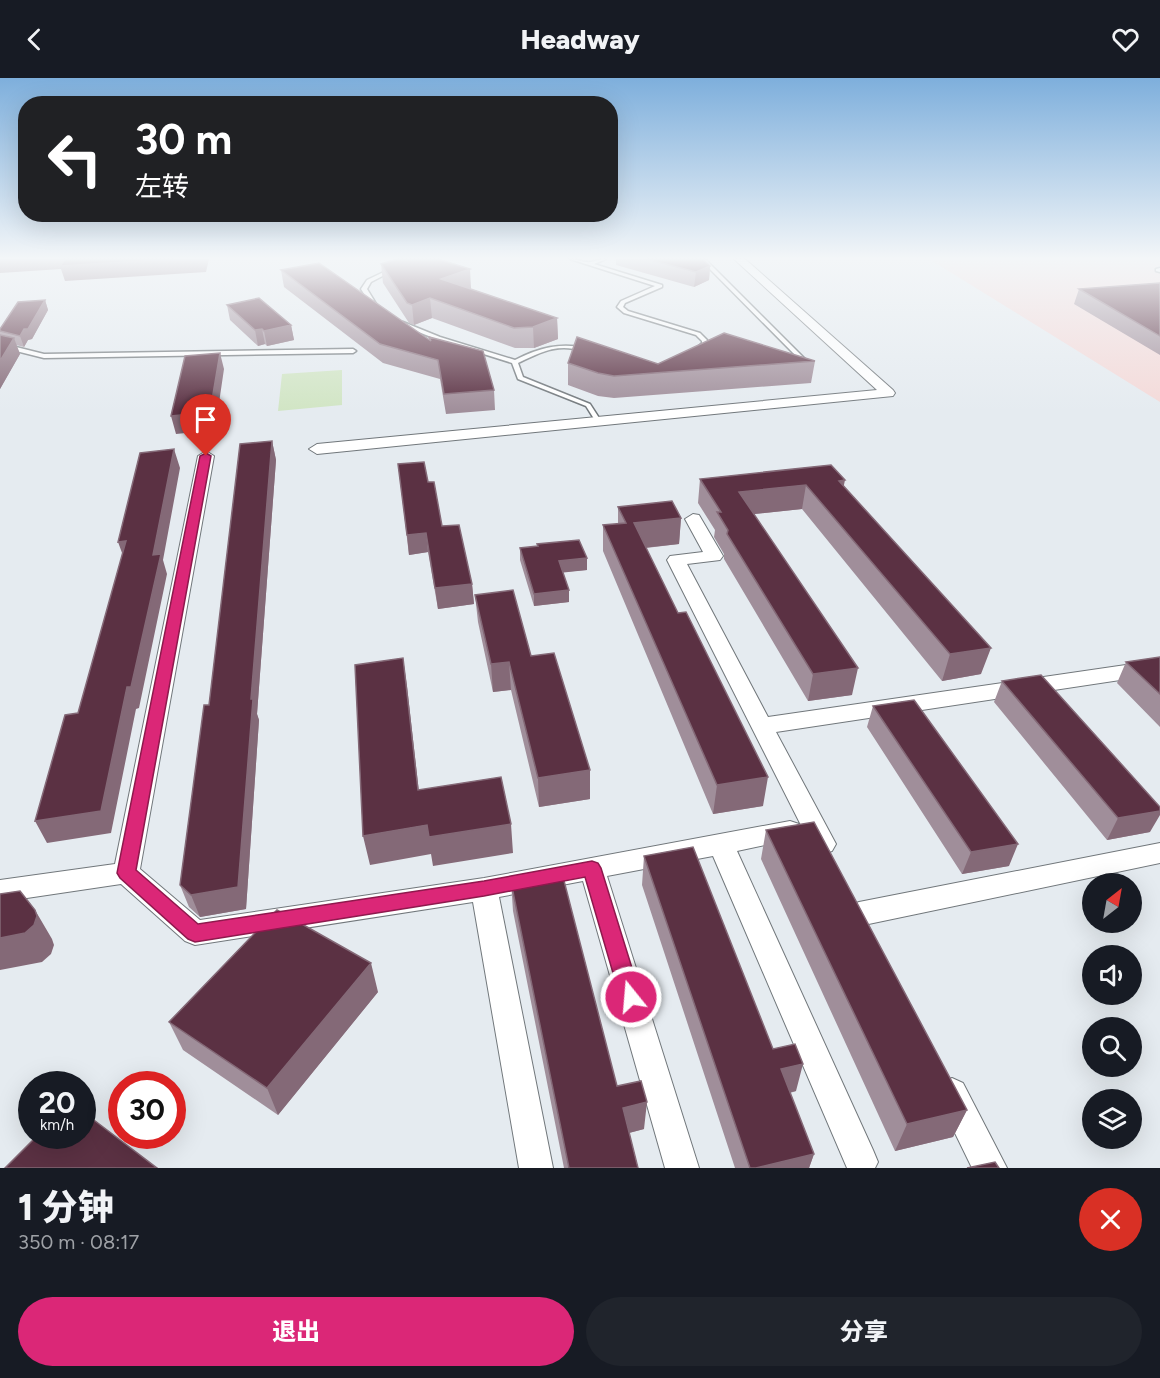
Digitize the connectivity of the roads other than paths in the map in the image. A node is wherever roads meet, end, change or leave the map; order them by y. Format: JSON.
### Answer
{"nodes":[{"id":1,"x":377,"y":310,"type":"edge"},
{"id":2,"x":623,"y":310,"type":"edge"},
{"id":3,"x":753,"y":310,"type":"edge"},
{"id":4,"x":796,"y":310,"type":"edge"},
{"id":5,"x":384,"y":314,"type":"edge"},
{"id":6,"x":393,"y":320,"type":"edge"},
{"id":7,"x":0,"y":345,"type":"edge"},
{"id":8,"x":353,"y":351,"type":"dead end"},
{"id":9,"x":591,"y":352,"type":"edge"},
{"id":10,"x":693,"y":352,"type":"edge"},
{"id":11,"x":804,"y":361,"type":"edge"},
{"id":12,"x":515,"y":362,"type":"junction"},
{"id":13,"x":598,"y":421,"type":"junction"},
{"id":14,"x":317,"y":449,"type":"dead end"},
{"id":15,"x":206,"y":456,"type":"dead end"},
{"id":16,"x":693,"y":519,"type":"dead end"},
{"id":17,"x":1159,"y":668,"type":"edge"},
{"id":18,"x":762,"y":726,"type":"junction"},
{"id":19,"x":814,"y":826,"type":"junction"},
{"id":20,"x":721,"y":844,"type":"junction"},
{"id":21,"x":1160,"y":853,"type":"edge"},
{"id":22,"x":834,"y":865,"type":"edge"},
{"id":23,"x":592,"y":868,"type":"junction"},
{"id":24,"x":126,"y":873,"type":"junction"},
{"id":25,"x":484,"y":888,"type":"junction"},
{"id":26,"x":0,"y":891,"type":"edge"},
{"id":27,"x":859,"y":914,"type":"edge"},
{"id":28,"x":941,"y":1073,"type":"edge"},
{"id":29,"x":861,"y":1162,"type":"dead end"},
{"id":30,"x":536,"y":1168,"type":"edge"},
{"id":31,"x":682,"y":1168,"type":"edge"},
{"id":32,"x":990,"y":1168,"type":"edge"}],
"edges":[{"from":1,"to":5,"type":"lane"},
{"from":2,"to":10,"type":"lane"},
{"from":3,"to":11,"type":"lane"},
{"from":4,"to":13,"type":"street"},
{"from":6,"to":12,"type":"lane"},
{"from":7,"to":8,"type":"lane"},
{"from":9,"to":12,"type":"lane"},
{"from":12,"to":13,"type":"lane"},
{"from":13,"to":14,"type":"street"},
{"from":15,"to":24,"type":"street"},
{"from":16,"to":18,"type":"street"},
{"from":17,"to":18,"type":"street"},
{"from":18,"to":19,"type":"street"},
{"from":19,"to":20,"type":"street"},
{"from":19,"to":22,"type":"street"},
{"from":20,"to":23,"type":"street"},
{"from":20,"to":29,"type":"street"},
{"from":21,"to":27,"type":"street"},
{"from":23,"to":25,"type":"street"},
{"from":23,"to":31,"type":"street"},
{"from":24,"to":25,"type":"street"},
{"from":24,"to":26,"type":"street"},
{"from":25,"to":30,"type":"street"},
{"from":28,"to":32,"type":"street"}]}
